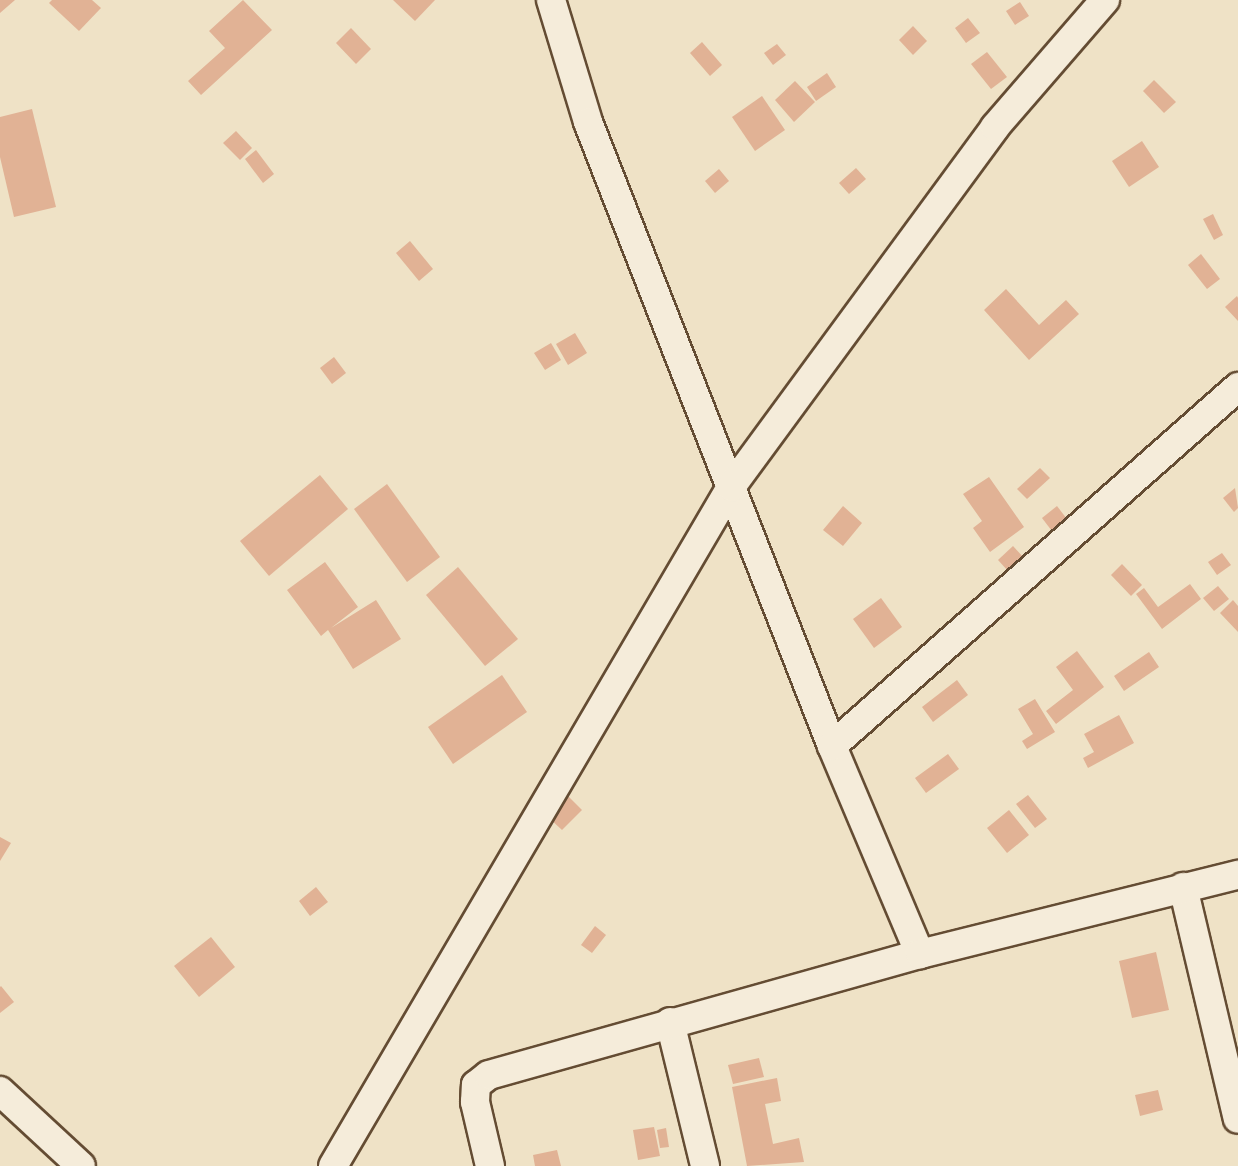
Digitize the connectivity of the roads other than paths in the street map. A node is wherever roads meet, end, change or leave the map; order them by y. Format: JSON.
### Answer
{"nodes":[{"id":1,"x":551,"y":0,"type":"edge"},
{"id":2,"x":1105,"y":0,"type":"edge"},
{"id":3,"x":1238,"y":387,"type":"edge"},
{"id":4,"x":731,"y":487,"type":"junction"},
{"id":5,"x":832,"y":746,"type":"junction"},
{"id":6,"x":1238,"y":875,"type":"edge"},
{"id":7,"x":1183,"y":887,"type":"junction"},
{"id":8,"x":920,"y":954,"type":"junction"},
{"id":9,"x":670,"y":1022,"type":"junction"},
{"id":10,"x":0,"y":1091,"type":"edge"},
{"id":11,"x":1238,"y":1119,"type":"edge"},
{"id":12,"x":81,"y":1166,"type":"edge"},
{"id":13,"x":333,"y":1166,"type":"edge"},
{"id":14,"x":490,"y":1166,"type":"edge"},
{"id":15,"x":705,"y":1166,"type":"edge"}],
"edges":[{"from":1,"to":4,"type":"street"},
{"from":2,"to":4,"type":"street"},
{"from":3,"to":5,"type":"street"},
{"from":4,"to":5,"type":"street"},
{"from":4,"to":13,"type":"street"},
{"from":5,"to":8,"type":"street"},
{"from":6,"to":7,"type":"street"},
{"from":7,"to":8,"type":"street"},
{"from":7,"to":11,"type":"street"},
{"from":8,"to":9,"type":"street"},
{"from":9,"to":14,"type":"street"},
{"from":9,"to":15,"type":"street"},
{"from":10,"to":12,"type":"street"}]}
